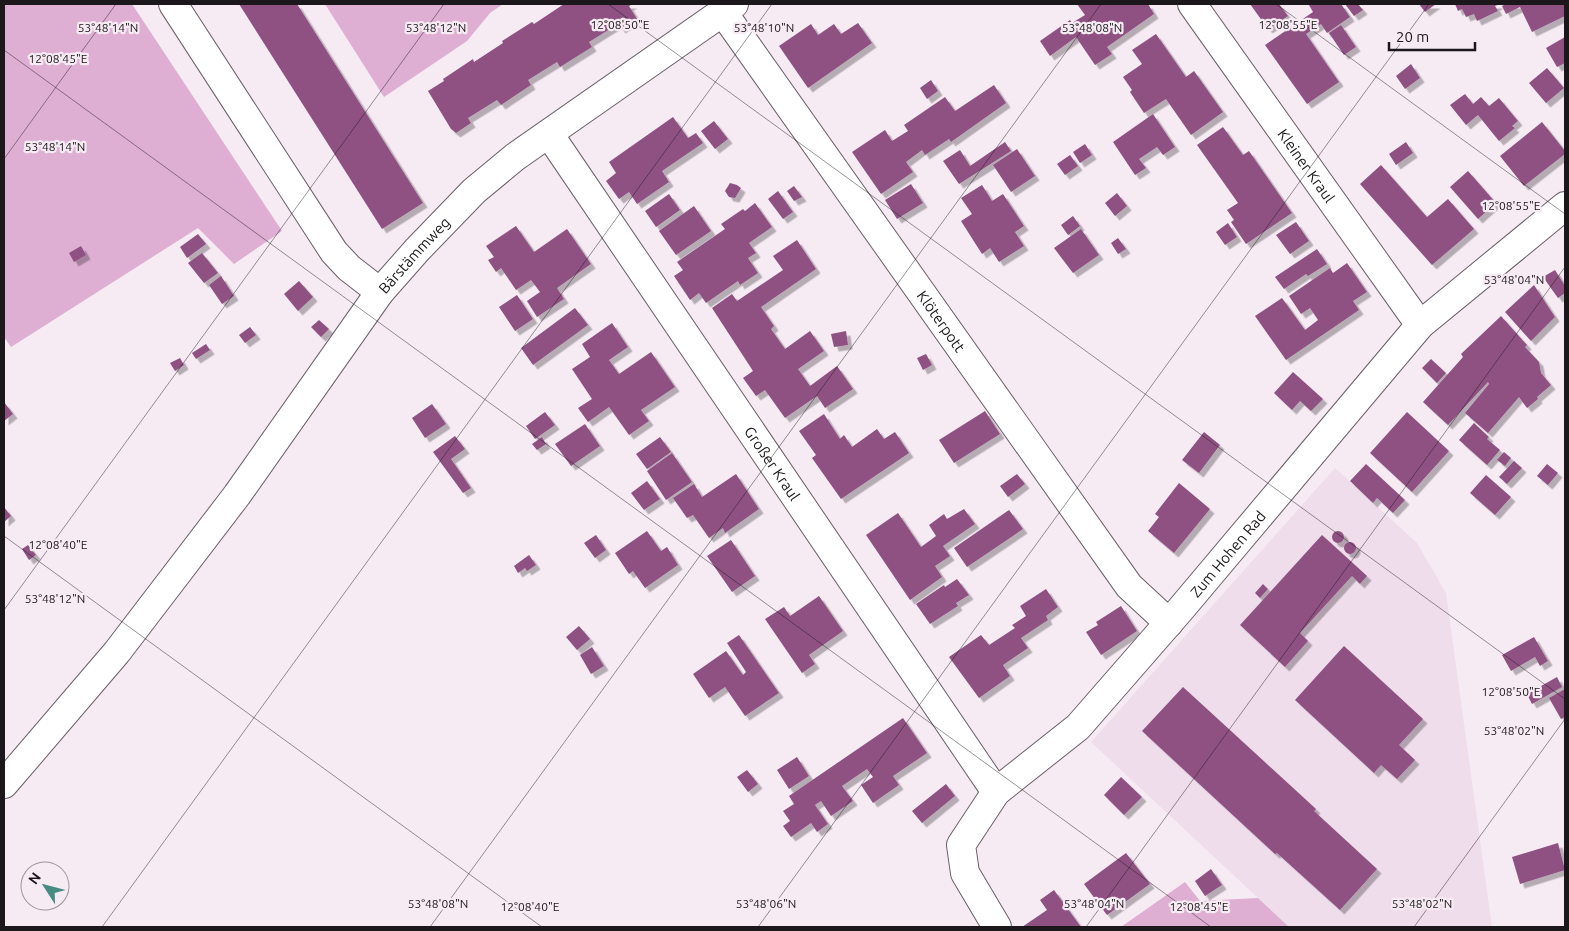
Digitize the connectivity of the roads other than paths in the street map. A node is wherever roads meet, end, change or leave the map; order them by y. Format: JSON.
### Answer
{"nodes":[{"id":1,"x":173,"y":4,"type":"edge"},
{"id":2,"x":1192,"y":4,"type":"edge"},
{"id":3,"x":728,"y":8,"type":"edge"},
{"id":4,"x":549,"y":134,"type":"junction"},
{"id":5,"x":1565,"y":206,"type":"edge"},
{"id":6,"x":380,"y":292,"type":"junction"},
{"id":7,"x":1420,"y":325,"type":"junction"},
{"id":8,"x":1169,"y":623,"type":"junction"},
{"id":9,"x":4,"y":784,"type":"edge"},
{"id":10,"x":996,"y":792,"type":"junction"},
{"id":11,"x":997,"y":927,"type":"edge"}],
"edges":[{"from":1,"to":6,"type":"street","name":"Bärstämmweg"},
{"from":2,"to":7,"type":"street","name":"Kleiner Kraul"},
{"from":3,"to":4,"type":"street","name":"Bärstämmweg"},
{"from":3,"to":8,"type":"street","name":"Klöterpott"},
{"from":4,"to":6,"type":"street","name":"Bärstämmweg"},
{"from":4,"to":10,"type":"street","name":"Großer Kraul"},
{"from":5,"to":7,"type":"street","name":"Zum Hohen Rad"},
{"from":6,"to":9,"type":"street"},
{"from":7,"to":8,"type":"street","name":"Zum Hohen Rad"},
{"from":8,"to":10,"type":"street","name":"Zum Hohen Rad"},
{"from":10,"to":11,"type":"street","name":"Zum Hohen Rad"}]}
